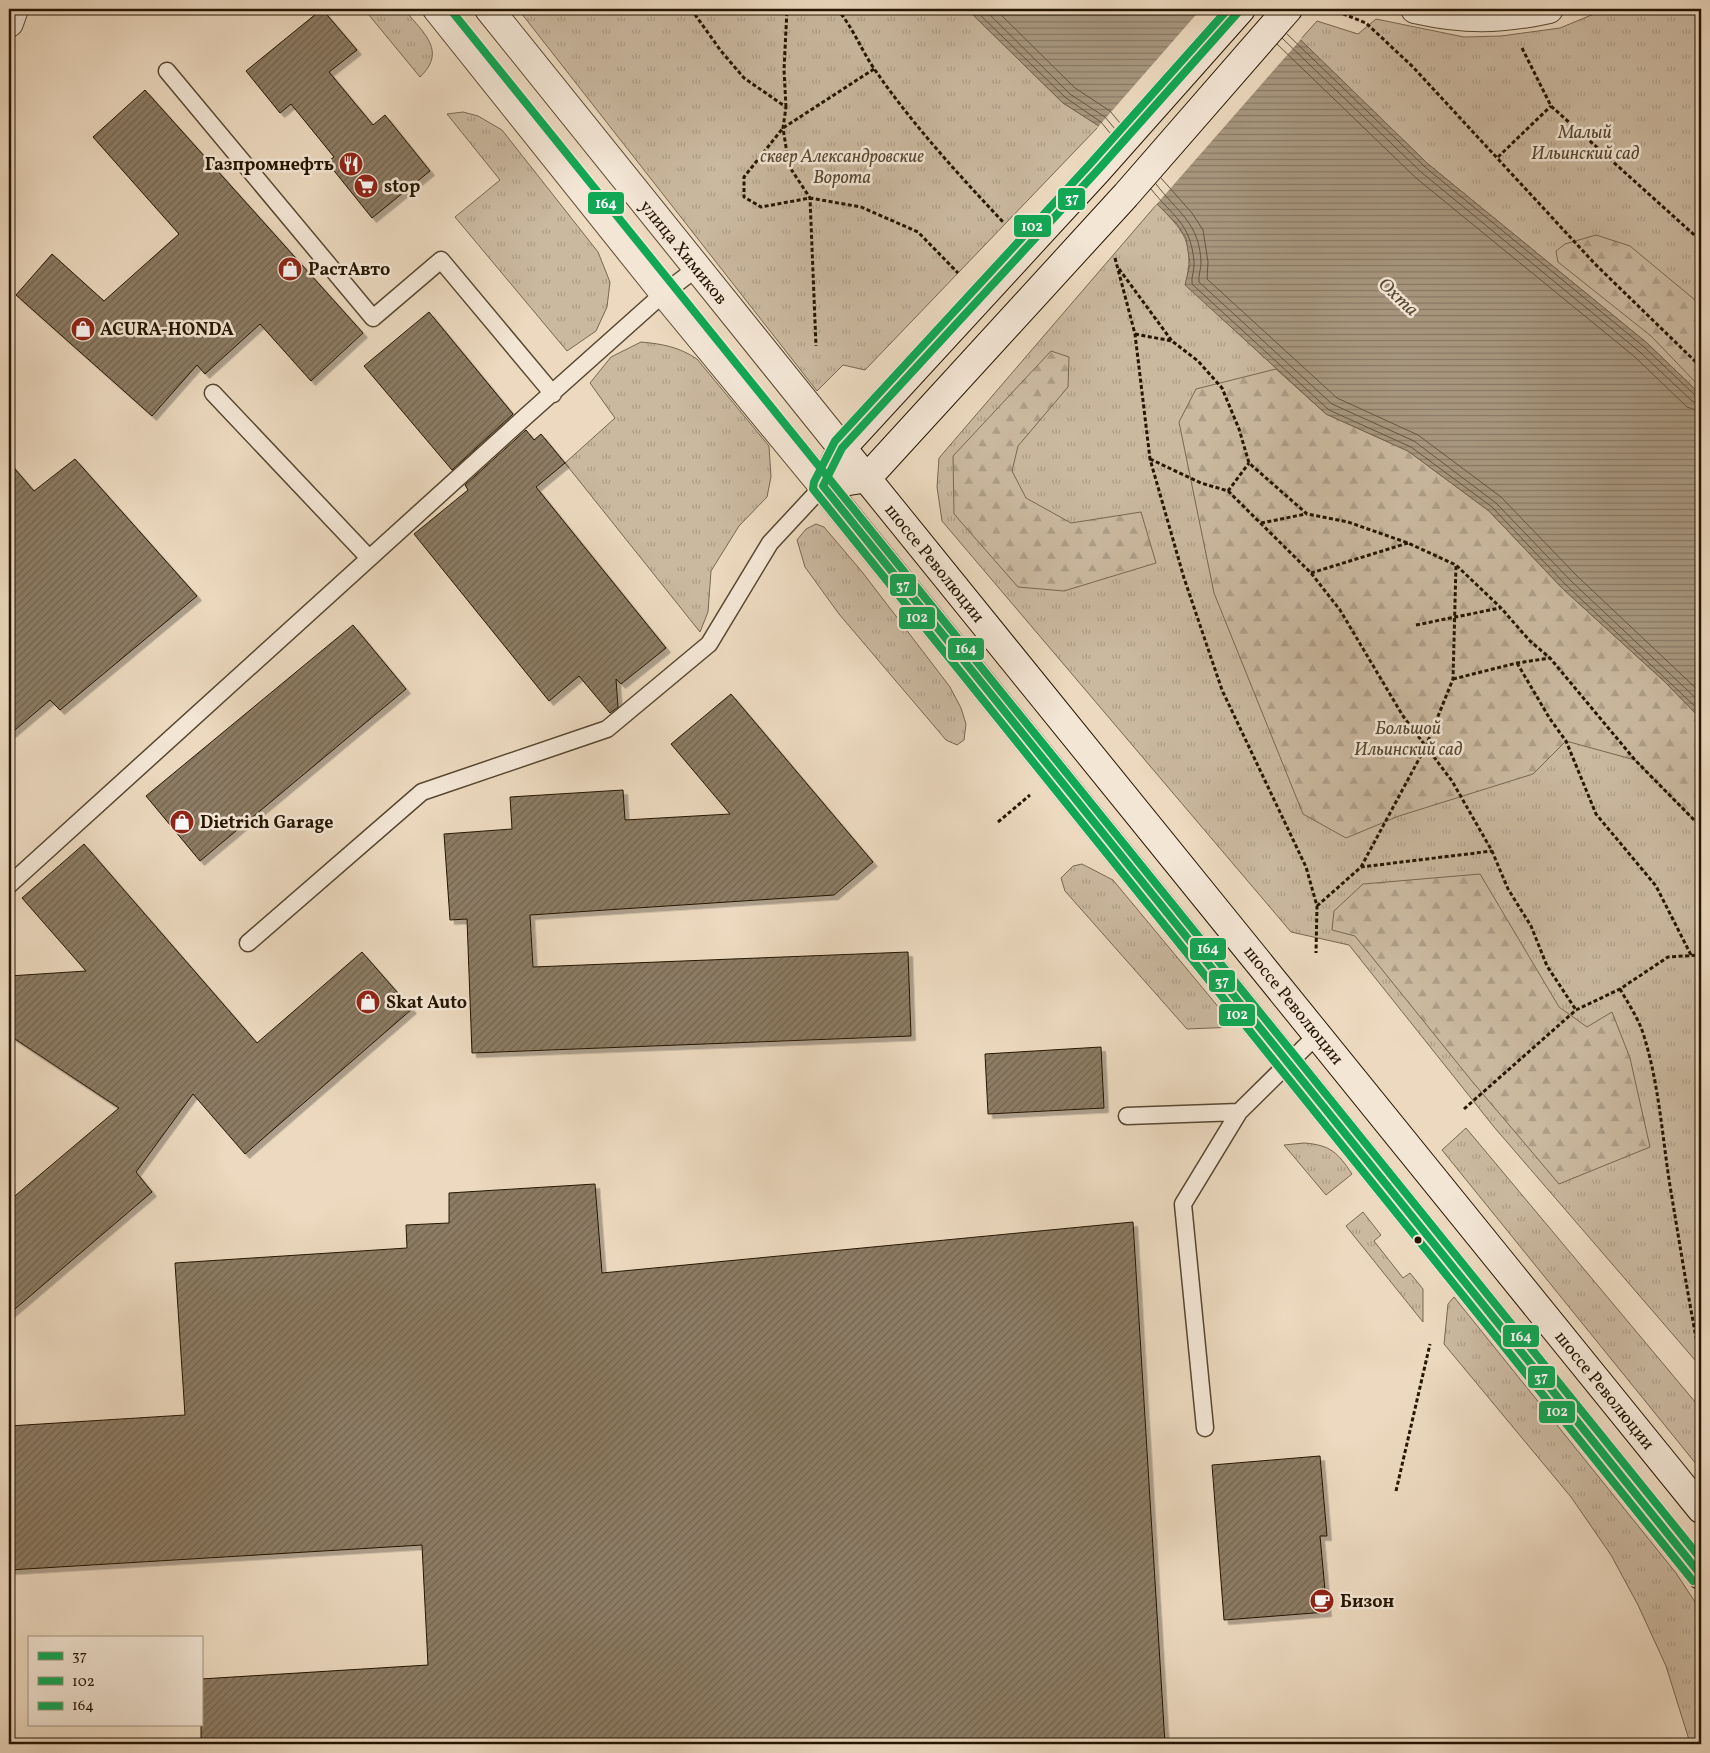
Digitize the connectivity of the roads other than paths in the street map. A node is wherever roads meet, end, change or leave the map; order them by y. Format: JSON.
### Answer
{"nodes":[{"id":1,"x":14,"y":9,"type":"edge"},
{"id":2,"x":437,"y":9,"type":"edge"},
{"id":3,"x":489,"y":9,"type":"edge"},
{"id":4,"x":1241,"y":9,"type":"edge"},
{"id":5,"x":1288,"y":9,"type":"edge"},
{"id":6,"x":1415,"y":9,"type":"edge"},
{"id":7,"x":1549,"y":9,"type":"edge"},
{"id":8,"x":9,"y":23,"type":"edge"},
{"id":9,"x":167,"y":71,"type":"dead end"},
{"id":10,"x":697,"y":268,"type":"junction"},
{"id":11,"x":664,"y":293,"type":"junction"},
{"id":12,"x":213,"y":393,"type":"dead end"},
{"id":13,"x":553,"y":394,"type":"junction"},
{"id":14,"x":842,"y":448,"type":"junction"},
{"id":15,"x":867,"y":478,"type":"junction"},
{"id":16,"x":824,"y":486,"type":"junction"},
{"id":17,"x":369,"y":558,"type":"junction"},
{"id":18,"x":9,"y":885,"type":"edge"},
{"id":19,"x":248,"y":943,"type":"dead end"},
{"id":20,"x":1317,"y":1035,"type":"junction"},
{"id":21,"x":1289,"y":1063,"type":"junction"},
{"id":22,"x":1239,"y":1112,"type":"junction"},
{"id":23,"x":1127,"y":1116,"type":"dead end"},
{"id":24,"x":1205,"y":1428,"type":"dead end"},
{"id":25,"x":1701,"y":1510,"type":"edge"},
{"id":26,"x":1701,"y":1575,"type":"edge"}],
"edges":[{"from":1,"to":8,"type":"main road"},
{"from":2,"to":11,"type":"main road"},
{"from":3,"to":10,"type":"main road","name":"улица Химиков"},
{"from":4,"to":14,"type":"main road"},
{"from":5,"to":15,"type":"main road"},
{"from":6,"to":7,"type":"main road"},
{"from":9,"to":13,"type":"lane"},
{"from":10,"to":11,"type":"lane"},
{"from":10,"to":14,"type":"main road","name":"улица Химиков"},
{"from":11,"to":13,"type":"lane"},
{"from":11,"to":16,"type":"main road"},
{"from":12,"to":17,"type":"lane"},
{"from":13,"to":17,"type":"lane"},
{"from":14,"to":15,"type":"main road","name":"шоссе Революции"},
{"from":14,"to":16,"type":"main road"},
{"from":15,"to":16,"type":"main road"},
{"from":15,"to":20,"type":"main road","name":"шоссе Революции"},
{"from":16,"to":19,"type":"lane"},
{"from":16,"to":21,"type":"main road"},
{"from":17,"to":18,"type":"lane"},
{"from":20,"to":21,"type":"lane"},
{"from":20,"to":25,"type":"main road","name":"шоссе Революции"},
{"from":21,"to":22,"type":"lane"},
{"from":21,"to":26,"type":"main road"},
{"from":22,"to":23,"type":"lane"},
{"from":22,"to":24,"type":"lane"}]}
